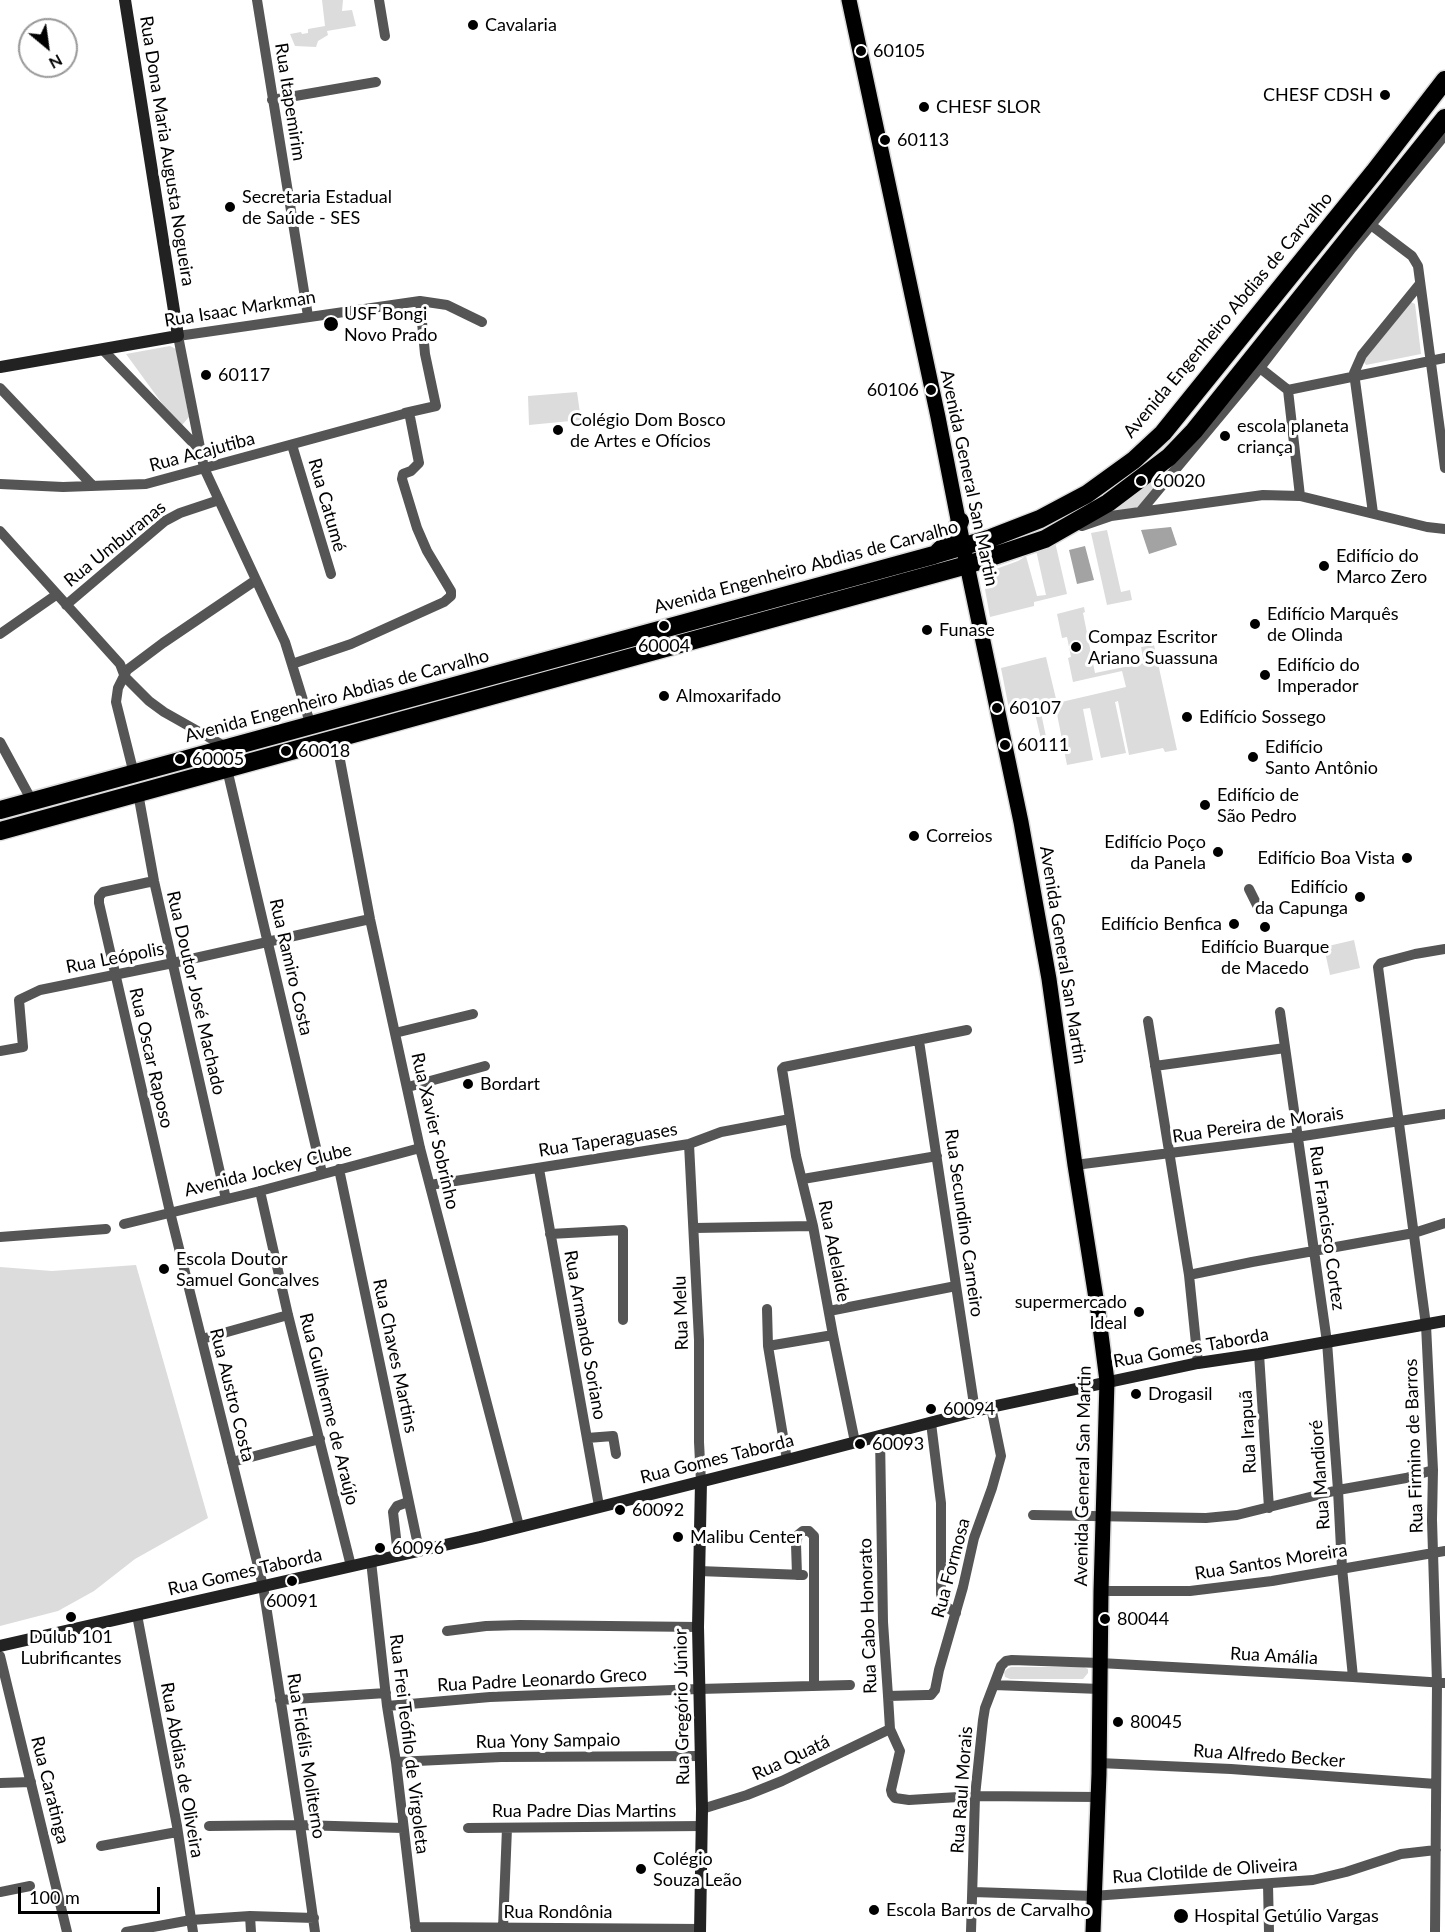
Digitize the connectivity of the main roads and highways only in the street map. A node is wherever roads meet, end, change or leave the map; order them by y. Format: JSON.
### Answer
{"nodes":[{"id":1,"x":124,"y":0,"type":"edge"},
{"id":2,"x":849,"y":0,"type":"edge"},
{"id":3,"x":1445,"y":80,"type":"edge"},
{"id":4,"x":1445,"y":118,"type":"edge"},
{"id":5,"x":178,"y":336,"type":"joint"},
{"id":6,"x":0,"y":367,"type":"edge"},
{"id":7,"x":1088,"y":494,"type":"junction"},
{"id":8,"x":1097,"y":515,"type":"junction"},
{"id":9,"x":960,"y":521,"type":"junction"},
{"id":10,"x":991,"y":538,"type":"junction"},
{"id":11,"x":1038,"y":541,"type":"junction"},
{"id":12,"x":957,"y":542,"type":"junction"},
{"id":13,"x":979,"y":566,"type":"junction"},
{"id":14,"x":805,"y":590,"type":"junction"},
{"id":15,"x":780,"y":617,"type":"junction"},
{"id":16,"x":0,"y":810,"type":"edge"},
{"id":17,"x":0,"y":831,"type":"edge"},
{"id":18,"x":1445,"y":1321,"type":"edge"},
{"id":19,"x":1107,"y":1382,"type":"junction"},
{"id":20,"x":701,"y":1482,"type":"junction"},
{"id":21,"x":0,"y":1646,"type":"edge"},
{"id":22,"x":700,"y":1931,"type":"edge"},
{"id":23,"x":1093,"y":1932,"type":"edge"}],
"edges":[{"from":1,"to":5,"type":"main road","name":"Rua Dona Maria Augusta Nogueira"},
{"from":2,"to":9,"type":"main road","name":"Avenida General San Martin"},
{"from":3,"to":7,"type":"highway","name":"Avenida Engenheiro Abdias de Carvalho"},
{"from":4,"to":8,"type":"highway"},
{"from":5,"to":6,"type":"main road","name":"Rua Isaac Markman"},
{"from":7,"to":8,"type":"highway"},
{"from":7,"to":10,"type":"highway","name":"Avenida Engenheiro Abdias de Carvalho"},
{"from":7,"to":11,"type":"highway"},
{"from":8,"to":11,"type":"highway"},
{"from":9,"to":10,"type":"highway"},
{"from":9,"to":12,"type":"highway"},
{"from":10,"to":12,"type":"highway","name":"Avenida Engenheiro Abdias de Carvalho"},
{"from":11,"to":13,"type":"highway"},
{"from":12,"to":13,"type":"main road","name":"Avenida General San Martin"},
{"from":12,"to":14,"type":"highway","name":"Avenida Engenheiro Abdias de Carvalho"},
{"from":12,"to":14,"type":"highway"},
{"from":13,"to":15,"type":"highway"},
{"from":13,"to":19,"type":"main road","name":"Avenida General San Martin"},
{"from":14,"to":15,"type":"highway"},
{"from":14,"to":16,"type":"highway","name":"Avenida Engenheiro Abdias de Carvalho"},
{"from":15,"to":17,"type":"highway"},
{"from":18,"to":19,"type":"main road","name":"Rua Gomes Taborda"},
{"from":19,"to":20,"type":"main road","name":"Rua Gomes Taborda"},
{"from":19,"to":23,"type":"main road","name":"Avenida General San Martin"},
{"from":20,"to":21,"type":"main road","name":"Rua Gomes Taborda"},
{"from":20,"to":22,"type":"main road","name":"Rua Gregório Júnior"}]}
